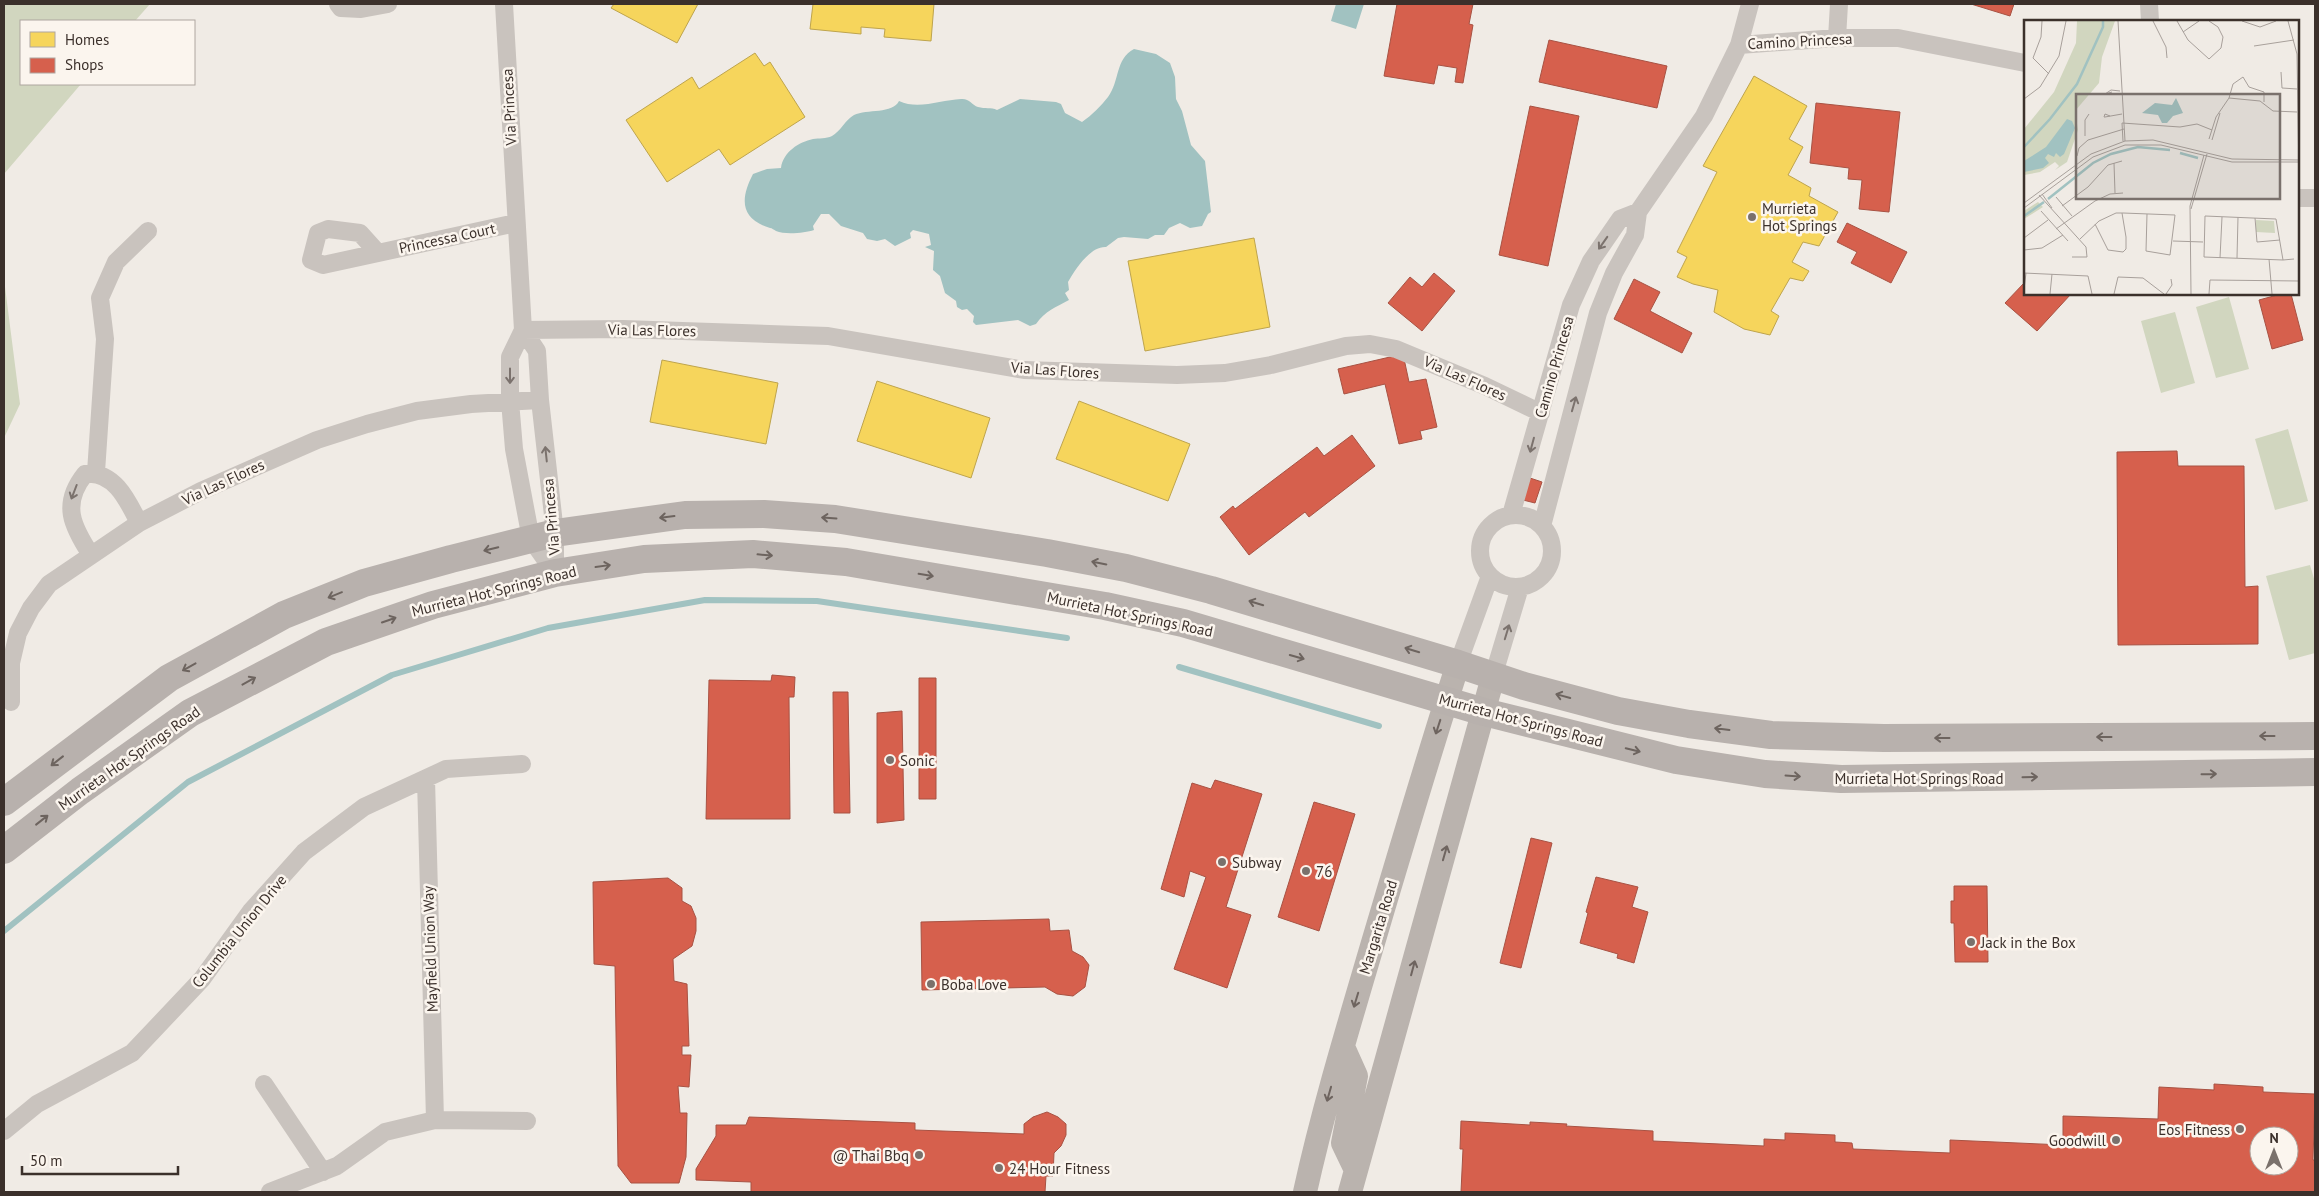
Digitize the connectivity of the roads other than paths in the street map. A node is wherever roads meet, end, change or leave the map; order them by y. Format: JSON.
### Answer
{"nodes":[{"id":1,"x":338,"y":4,"type":"edge"},
{"id":2,"x":388,"y":4,"type":"edge"},
{"id":3,"x":504,"y":4,"type":"edge"},
{"id":4,"x":1750,"y":4,"type":"edge"},
{"id":5,"x":1839,"y":4,"type":"edge"},
{"id":6,"x":2149,"y":4,"type":"edge"},
{"id":7,"x":2150,"y":20,"type":"edge"},
{"id":8,"x":1837,"y":38,"type":"junction"},
{"id":9,"x":1738,"y":45,"type":"junction"},
{"id":10,"x":2024,"y":63,"type":"edge"},
{"id":11,"x":2299,"y":198,"type":"edge"},
{"id":12,"x":2315,"y":198,"type":"edge"},
{"id":13,"x":1638,"y":212,"type":"junction"},
{"id":14,"x":516,"y":223,"type":"junction"},
{"id":15,"x":148,"y":231,"type":"dead end"},
{"id":16,"x":378,"y":253,"type":"dead end"},
{"id":17,"x":524,"y":330,"type":"junction"},
{"id":18,"x":540,"y":400,"type":"junction"},
{"id":19,"x":510,"y":401,"type":"junction"},
{"id":20,"x":1541,"y":413,"type":"junction"},
{"id":21,"x":96,"y":472,"type":"junction"},
{"id":22,"x":1511,"y":515,"type":"junction"},
{"id":23,"x":139,"y":523,"type":"junction"},
{"id":24,"x":1542,"y":526,"type":"junction"},
{"id":25,"x":543,"y":536,"type":"junction"},
{"id":26,"x":92,"y":555,"type":"junction"},
{"id":27,"x":555,"y":573,"type":"junction"},
{"id":28,"x":1490,"y":576,"type":"junction"},
{"id":29,"x":1520,"y":587,"type":"junction"},
{"id":30,"x":1458,"y":664,"type":"junction"},
{"id":31,"x":1493,"y":677,"type":"junction"},
{"id":32,"x":1446,"y":700,"type":"junction"},
{"id":33,"x":11,"y":702,"type":"dead end"},
{"id":34,"x":1484,"y":712,"type":"junction"},
{"id":35,"x":2315,"y":736,"type":"edge"},
{"id":36,"x":522,"y":764,"type":"dead end"},
{"id":37,"x":2315,"y":772,"type":"edge"},
{"id":38,"x":426,"y":779,"type":"junction"},
{"id":39,"x":4,"y":802,"type":"edge"},
{"id":40,"x":4,"y":850,"type":"edge"},
{"id":41,"x":1342,"y":1047,"type":"junction"},
{"id":42,"x":264,"y":1084,"type":"dead end"},
{"id":43,"x":435,"y":1120,"type":"junction"},
{"id":44,"x":527,"y":1121,"type":"dead end"},
{"id":45,"x":4,"y":1131,"type":"edge"},
{"id":46,"x":1355,"y":1168,"type":"junction"},
{"id":47,"x":323,"y":1172,"type":"junction"},
{"id":48,"x":270,"y":1192,"type":"edge"},
{"id":49,"x":1305,"y":1192,"type":"edge"},
{"id":50,"x":1350,"y":1192,"type":"edge"}],
"edges":[{"from":1,"to":2,"type":"street"},
{"from":3,"to":14,"type":"street","name":"Via Princesa"},
{"from":4,"to":9,"type":"street"},
{"from":5,"to":8,"type":"street"},
{"from":6,"to":7,"type":"street"},
{"from":8,"to":9,"type":"street","name":"Camino Princesa"},
{"from":8,"to":10,"type":"street","name":"Camino Princesa"},
{"from":9,"to":13,"type":"street","name":"Camino Princesa"},
{"from":11,"to":12,"type":"street"},
{"from":13,"to":20,"type":"street","name":"Camino Princesa","one_way":true},
{"from":24,"to":13,"type":"street","name":"Camino Princesa","one_way":true},
{"from":14,"to":16,"type":"street","name":"Princessa Court"},
{"from":14,"to":17,"type":"street","name":"Via Princesa"},
{"from":15,"to":21,"type":"street"},
{"from":17,"to":18,"type":"street","name":"Via Princesa"},
{"from":17,"to":19,"type":"street","name":"Via Princesa","one_way":true},
{"from":17,"to":20,"type":"street","name":"Via Las Flores"},
{"from":18,"to":19,"type":"street","name":"Via Las Flores"},
{"from":25,"to":18,"type":"street","name":"Via Princesa","one_way":true},
{"from":19,"to":23,"type":"street","name":"Via Las Flores"},
{"from":19,"to":25,"type":"street","name":"Via Princesa"},
{"from":20,"to":22,"type":"street","name":"Camino Princesa","one_way":true},
{"from":21,"to":23,"type":"street"},
{"from":21,"to":26,"type":"street","one_way":true},
{"from":22,"to":24,"type":"street"},
{"from":22,"to":28,"type":"street"},
{"from":23,"to":26,"type":"street","name":"Via Las Flores"},
{"from":24,"to":29,"type":"street"},
{"from":25,"to":27,"type":"street","name":"Via Princesa"},
{"from":25,"to":27,"type":"street","name":"Via Princesa"},
{"from":30,"to":25,"type":"main road","one_way":true},
{"from":25,"to":39,"type":"main road","one_way":true},
{"from":26,"to":33,"type":"street","name":"Via Las Flores"},
{"from":27,"to":32,"type":"main road","name":"Murrieta Hot Springs Road","one_way":true},
{"from":40,"to":27,"type":"main road","name":"Murrieta Hot Springs Road","one_way":true},
{"from":28,"to":29,"type":"street"},
{"from":28,"to":30,"type":"street"},
{"from":31,"to":29,"type":"street","one_way":true},
{"from":30,"to":31,"type":"main road"},
{"from":30,"to":32,"type":"main road","name":"Margarita Road"},
{"from":31,"to":34,"type":"main road"},
{"from":35,"to":31,"type":"main road","one_way":true},
{"from":32,"to":34,"type":"main road","name":"Murrieta Hot Springs Road"},
{"from":32,"to":41,"type":"main road","name":"Margarita Road","one_way":true},
{"from":34,"to":37,"type":"main road","name":"Murrieta Hot Springs Road","one_way":true},
{"from":46,"to":34,"type":"main road","one_way":true},
{"from":36,"to":38,"type":"street","name":"Columbia Union Drive"},
{"from":38,"to":43,"type":"street","name":"Mayfield Union Way"},
{"from":38,"to":45,"type":"street","name":"Columbia Union Drive"},
{"from":41,"to":46,"type":"main road"},
{"from":41,"to":49,"type":"main road","name":"Margarita Road","one_way":true},
{"from":42,"to":47,"type":"street"},
{"from":43,"to":44,"type":"street"},
{"from":43,"to":47,"type":"street"},
{"from":46,"to":50,"type":"main road"},
{"from":47,"to":48,"type":"street"}]}
